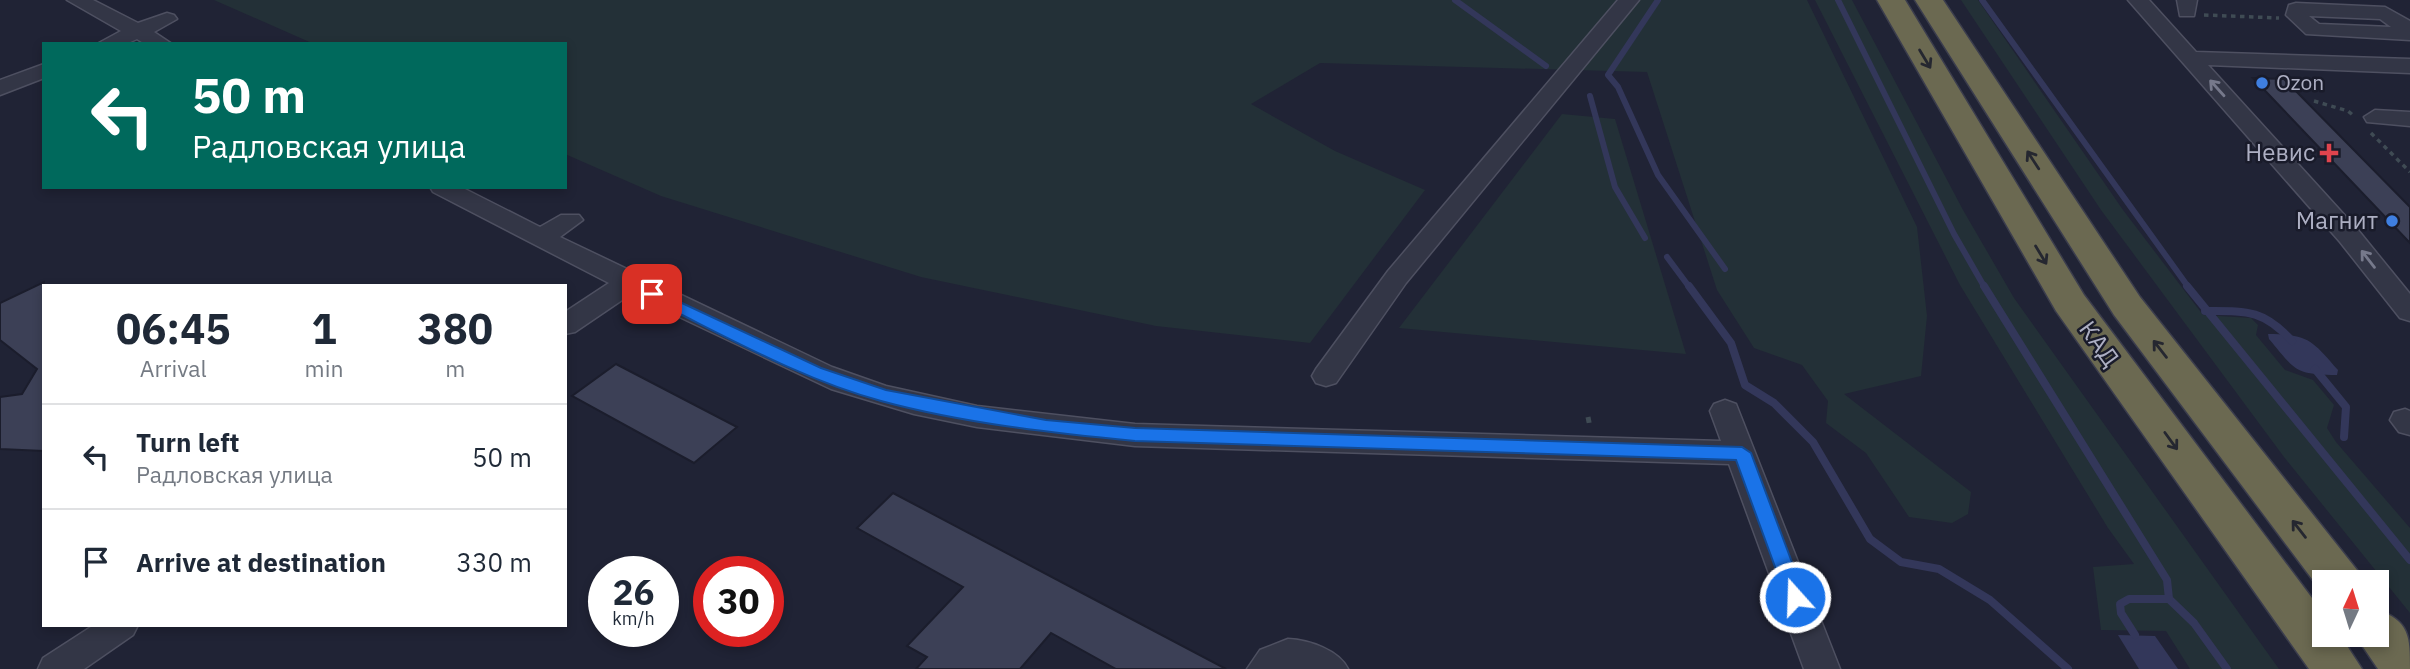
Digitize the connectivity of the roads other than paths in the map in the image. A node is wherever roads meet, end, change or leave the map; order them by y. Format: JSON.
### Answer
{"nodes":[{"id":1,"x":77,"y":0,"type":"edge"},
{"id":2,"x":1629,"y":0,"type":"edge"},
{"id":3,"x":1891,"y":0,"type":"edge"},
{"id":4,"x":1929,"y":0,"type":"edge"},
{"id":5,"x":2138,"y":0,"type":"edge"},
{"id":6,"x":167,"y":19,"type":"dead end"},
{"id":7,"x":2301,"y":19,"type":"road end"},
{"id":8,"x":138,"y":31,"type":"junction"},
{"id":9,"x":2410,"y":33,"type":"edge"},
{"id":10,"x":112,"y":42,"type":"edge"},
{"id":11,"x":158,"y":42,"type":"edge"},
{"id":12,"x":2190,"y":58,"type":"junction"},
{"id":13,"x":2410,"y":66,"type":"edge"},
{"id":14,"x":42,"y":71,"type":"edge"},
{"id":15,"x":0,"y":88,"type":"edge"},
{"id":16,"x":2410,"y":119,"type":"edge"},
{"id":17,"x":2365,"y":122,"type":"road end"},
{"id":18,"x":446,"y":189,"type":"edge"},
{"id":19,"x":569,"y":220,"type":"dead end"},
{"id":20,"x":541,"y":238,"type":"junction"},
{"id":21,"x":628,"y":283,"type":"junction"},
{"id":22,"x":2410,"y":312,"type":"edge"},
{"id":23,"x":567,"y":324,"type":"edge"},
{"id":24,"x":1326,"y":376,"type":"dead end"},
{"id":25,"x":1725,"y":411,"type":"dead end"},
{"id":26,"x":1742,"y":453,"type":"junction"},
{"id":27,"x":2331,"y":570,"type":"edge"},
{"id":28,"x":118,"y":627,"type":"edge"},
{"id":29,"x":2389,"y":646,"type":"edge"},
{"id":30,"x":56,"y":669,"type":"edge"},
{"id":31,"x":1265,"y":669,"type":"edge"},
{"id":32,"x":1330,"y":669,"type":"edge"},
{"id":33,"x":1822,"y":669,"type":"edge"},
{"id":34,"x":2337,"y":669,"type":"edge"},
{"id":35,"x":2407,"y":669,"type":"edge"}],
"edges":[{"from":1,"to":8,"type":"street"},
{"from":2,"to":24,"type":"street"},
{"from":3,"to":34,"type":"highway","name":"КАД","one_way":true},
{"from":27,"to":4,"type":"highway","name":"КАД","one_way":true},
{"from":5,"to":12,"type":"street"},
{"from":6,"to":8,"type":"street"},
{"from":7,"to":9,"type":"street"},
{"from":8,"to":10,"type":"street"},
{"from":8,"to":11,"type":"street"},
{"from":12,"to":13,"type":"street"},
{"from":22,"to":12,"type":"street","one_way":true},
{"from":14,"to":15,"type":"street"},
{"from":16,"to":17,"type":"street"},
{"from":18,"to":20,"type":"street"},
{"from":19,"to":20,"type":"street"},
{"from":20,"to":21,"type":"street"},
{"from":21,"to":23,"type":"street"},
{"from":21,"to":26,"type":"street"},
{"from":25,"to":26,"type":"street"},
{"from":26,"to":33,"type":"street"},
{"from":28,"to":30,"type":"street"},
{"from":29,"to":35,"type":"highway"},
{"from":31,"to":32,"type":"street"}]}
